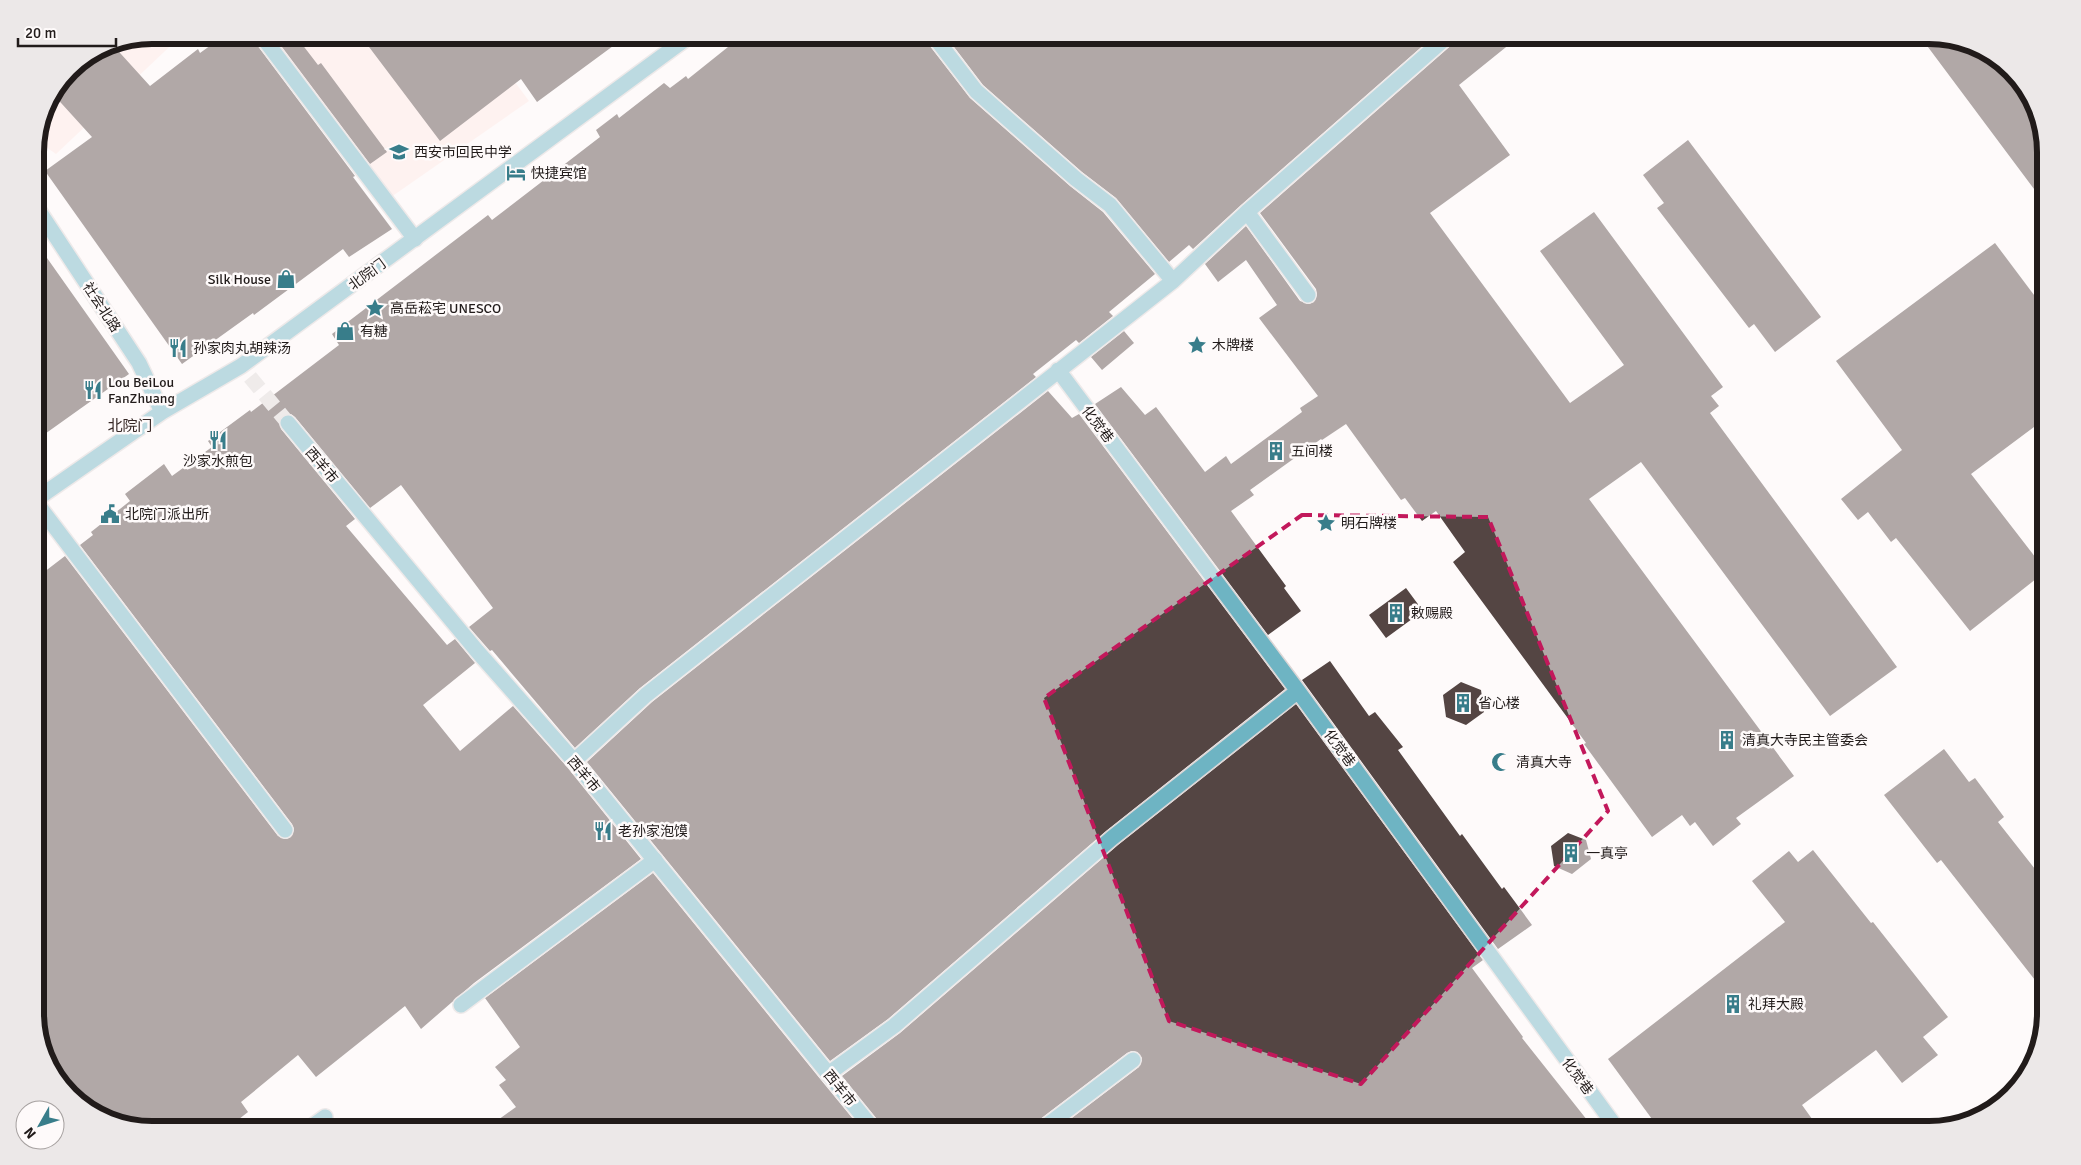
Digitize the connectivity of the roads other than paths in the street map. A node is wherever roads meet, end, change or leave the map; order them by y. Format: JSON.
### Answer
{"nodes":[{"id":1,"x":268,"y":44,"type":"edge"},
{"id":2,"x":673,"y":44,"type":"edge"},
{"id":3,"x":940,"y":44,"type":"edge"},
{"id":4,"x":1439,"y":44,"type":"edge"},
{"id":5,"x":1247,"y":212,"type":"junction"},
{"id":6,"x":44,"y":219,"type":"edge"},
{"id":7,"x":415,"y":239,"type":"junction"},
{"id":8,"x":1173,"y":281,"type":"junction"},
{"id":9,"x":1308,"y":295,"type":"dead end"},
{"id":10,"x":1058,"y":370,"type":"junction"},
{"id":11,"x":162,"y":412,"type":"junction"},
{"id":12,"x":288,"y":423,"type":"tunnel mouth"},
{"id":13,"x":44,"y":494,"type":"edge"},
{"id":14,"x":44,"y":512,"type":"edge"},
{"id":15,"x":1298,"y":691,"type":"junction"},
{"id":16,"x":574,"y":761,"type":"junction"},
{"id":17,"x":285,"y":830,"type":"dead end"},
{"id":18,"x":655,"y":860,"type":"junction"},
{"id":19,"x":461,"y":1005,"type":"dead end"},
{"id":20,"x":1133,"y":1060,"type":"dead end"},
{"id":21,"x":828,"y":1074,"type":"junction"},
{"id":22,"x":325,"y":1117,"type":"dead end"},
{"id":23,"x":319,"y":1121,"type":"edge"},
{"id":24,"x":867,"y":1121,"type":"edge"},
{"id":25,"x":1053,"y":1121,"type":"edge"},
{"id":26,"x":1611,"y":1121,"type":"edge"}],
"edges":[{"from":1,"to":7,"type":"street"},
{"from":2,"to":7,"type":"street","name":"北院门"},
{"from":3,"to":8,"type":"street"},
{"from":4,"to":5,"type":"street"},
{"from":5,"to":8,"type":"street"},
{"from":5,"to":9,"type":"street"},
{"from":6,"to":11,"type":"street","name":"社会北路"},
{"from":7,"to":11,"type":"street","name":"北院门"},
{"from":8,"to":10,"type":"street"},
{"from":10,"to":15,"type":"street","name":"化觉巷"},
{"from":10,"to":16,"type":"street"},
{"from":11,"to":13,"type":"street","name":"北院门"},
{"from":12,"to":16,"type":"street","name":"西羊市"},
{"from":14,"to":17,"type":"street"},
{"from":15,"to":21,"type":"street"},
{"from":15,"to":26,"type":"street","name":"化觉巷"},
{"from":16,"to":18,"type":"street","name":"西羊市"},
{"from":18,"to":19,"type":"street"},
{"from":18,"to":21,"type":"street","name":"西羊市"},
{"from":20,"to":25,"type":"street"},
{"from":21,"to":24,"type":"street","name":"西羊市"},
{"from":22,"to":23,"type":"street"}]}
